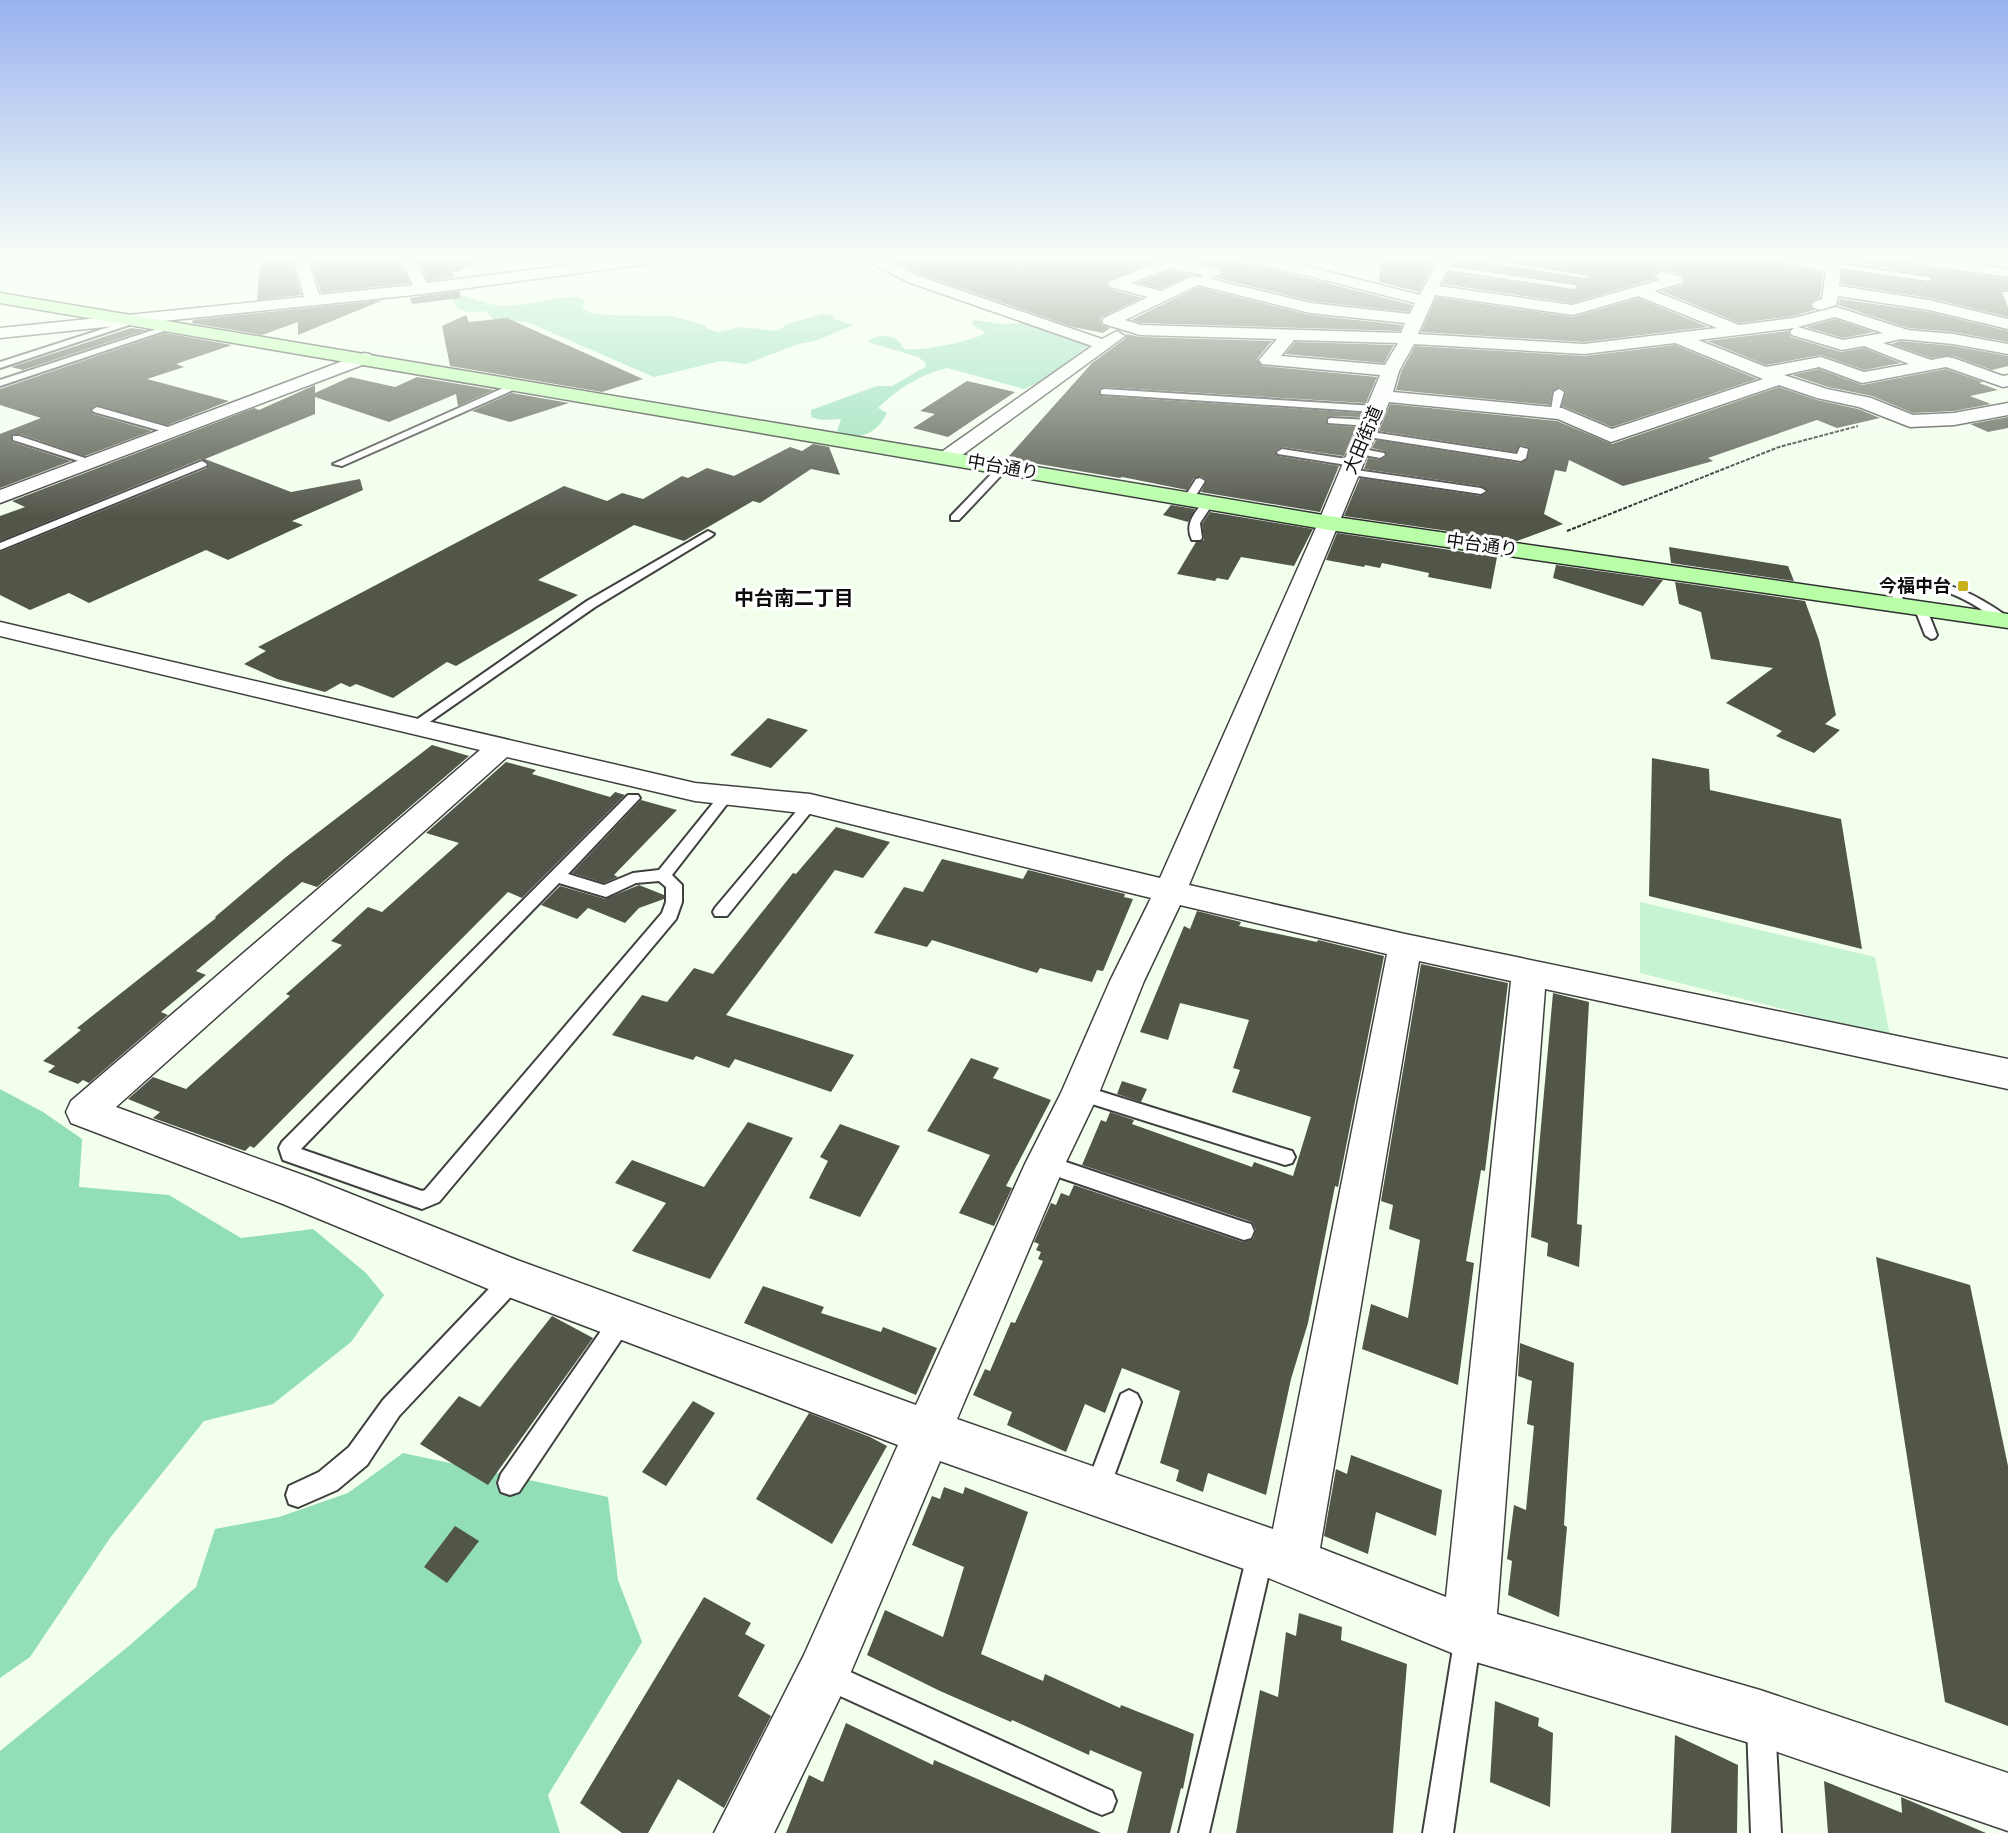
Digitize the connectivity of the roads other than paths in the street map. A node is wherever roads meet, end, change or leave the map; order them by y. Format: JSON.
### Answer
{"nodes":[{"id":1,"x":1105,"y":345,"type":"edge"},
{"id":2,"x":1405,"y":345,"type":"edge"},
{"id":3,"x":59,"y":346,"type":"edge"},
{"id":4,"x":115,"y":346,"type":"edge"},
{"id":5,"x":290,"y":346,"type":"edge"},
{"id":6,"x":1280,"y":346,"type":"edge"},
{"id":7,"x":1409,"y":346,"type":"edge"},
{"id":8,"x":1495,"y":346,"type":"edge"},
{"id":9,"x":1532,"y":346,"type":"edge"},
{"id":10,"x":1614,"y":346,"type":"edge"},
{"id":11,"x":1696,"y":346,"type":"edge"},
{"id":12,"x":1873,"y":346,"type":"edge"},
{"id":13,"x":1989,"y":346,"type":"edge"},
{"id":14,"x":2008,"y":349,"type":"edge"},
{"id":15,"x":364,"y":358,"type":"junction"},
{"id":16,"x":0,"y":365,"type":"edge"},
{"id":17,"x":1930,"y":365,"type":"junction"},
{"id":18,"x":1390,"y":371,"type":"junction"},
{"id":19,"x":1771,"y":376,"type":"junction"},
{"id":20,"x":2008,"y":380,"type":"edge"},
{"id":21,"x":0,"y":383,"type":"edge"},
{"id":22,"x":517,"y":385,"type":"junction"},
{"id":23,"x":1104,"y":392,"type":"dead end"},
{"id":24,"x":1559,"y":392,"type":"dead end"},
{"id":25,"x":2008,"y":409,"type":"edge"},
{"id":26,"x":97,"y":410,"type":"dead end"},
{"id":27,"x":1553,"y":413,"type":"junction"},
{"id":28,"x":1331,"y":421,"type":"dead end"},
{"id":29,"x":172,"y":431,"type":"junction"},
{"id":30,"x":1364,"y":435,"type":"junction"},
{"id":31,"x":15,"y":438,"type":"dead end"},
{"id":32,"x":1523,"y":449,"type":"dead end"},
{"id":33,"x":1282,"y":452,"type":"dead end"},
{"id":34,"x":1380,"y":455,"type":"dead end"},
{"id":35,"x":947,"y":457,"type":"junction"},
{"id":36,"x":92,"y":462,"type":"junction"},
{"id":37,"x":202,"y":464,"type":"dead end"},
{"id":38,"x":338,"y":464,"type":"dead end"},
{"id":39,"x":1004,"y":467,"type":"junction"},
{"id":40,"x":1200,"y":481,"type":"dead end"},
{"id":41,"x":1481,"y":491,"type":"dead end"},
{"id":42,"x":0,"y":497,"type":"edge"},
{"id":43,"x":1189,"y":498,"type":"junction"},
{"id":44,"x":1209,"y":502,"type":"junction"},
{"id":45,"x":955,"y":518,"type":"dead end"},
{"id":46,"x":1329,"y":522,"type":"junction"},
{"id":47,"x":708,"y":534,"type":"dead end"},
{"id":48,"x":1196,"y":538,"type":"dead end"},
{"id":49,"x":0,"y":547,"type":"edge"},
{"id":50,"x":1909,"y":605,"type":"junction"},
{"id":51,"x":2006,"y":620,"type":"edge"},
{"id":52,"x":0,"y":629,"type":"edge"},
{"id":53,"x":1931,"y":635,"type":"dead end"},
{"id":54,"x":416,"y":725,"type":"junction"},
{"id":55,"x":502,"y":746,"type":"junction"},
{"id":56,"x":727,"y":795,"type":"junction"},
{"id":57,"x":633,"y":798,"type":"dead end"},
{"id":58,"x":810,"y":804,"type":"junction"},
{"id":59,"x":556,"y":876,"type":"junction"},
{"id":60,"x":663,"y":876,"type":"junction"},
{"id":61,"x":1170,"y":892,"type":"junction"},
{"id":62,"x":721,"y":912,"type":"dead end"},
{"id":63,"x":1405,"y":946,"type":"junction"},
{"id":64,"x":1529,"y":973,"type":"junction"},
{"id":65,"x":2008,"y":1074,"type":"edge"},
{"id":66,"x":1080,"y":1093,"type":"junction"},
{"id":67,"x":1285,"y":1157,"type":"dead end"},
{"id":68,"x":1046,"y":1164,"type":"junction"},
{"id":69,"x":1244,"y":1231,"type":"dead end"},
{"id":70,"x":513,"y":1279,"type":"junction"},
{"id":71,"x":623,"y":1317,"type":"junction"},
{"id":72,"x":1129,"y":1402,"type":"dead end"},
{"id":73,"x":928,"y":1433,"type":"junction"},
{"id":74,"x":510,"y":1483,"type":"dead end"},
{"id":75,"x":1096,"y":1492,"type":"junction"},
{"id":76,"x":298,"y":1495,"type":"dead end"},
{"id":77,"x":1277,"y":1556,"type":"junction"},
{"id":78,"x":1469,"y":1633,"type":"junction"},
{"id":79,"x":823,"y":1674,"type":"junction"},
{"id":80,"x":1760,"y":1718,"type":"junction"},
{"id":81,"x":1102,"y":1801,"type":"dead end"},
{"id":82,"x":2004,"y":1811,"type":"edge"},
{"id":83,"x":743,"y":1833,"type":"edge"},
{"id":84,"x":1194,"y":1833,"type":"edge"},
{"id":85,"x":1438,"y":1833,"type":"edge"},
{"id":86,"x":1766,"y":1833,"type":"edge"}],
"edges":[{"from":1,"to":35,"type":"street"},
{"from":2,"to":18,"type":"street","name":"大田街道"},
{"from":3,"to":16,"type":"lane"},
{"from":4,"to":21,"type":"lane"},
{"from":5,"to":15,"type":"street","name":"中台通り"},
{"from":6,"to":18,"type":"street"},
{"from":7,"to":8,"type":"street"},
{"from":9,"to":10,"type":"street"},
{"from":11,"to":19,"type":"street"},
{"from":12,"to":17,"type":"street"},
{"from":13,"to":14,"type":"street"},
{"from":15,"to":22,"type":"street","name":"中台通り"},
{"from":15,"to":29,"type":"street"},
{"from":17,"to":19,"type":"street"},
{"from":17,"to":20,"type":"street"},
{"from":18,"to":30,"type":"street","name":"大田街道"},
{"from":19,"to":25,"type":"street"},
{"from":19,"to":27,"type":"street"},
{"from":22,"to":35,"type":"street","name":"中台通り"},
{"from":22,"to":38,"type":"lane"},
{"from":23,"to":30,"type":"lane"},
{"from":24,"to":27,"type":"lane"},
{"from":26,"to":29,"type":"lane"},
{"from":27,"to":30,"type":"street"},
{"from":28,"to":30,"type":"lane"},
{"from":29,"to":36,"type":"street"},
{"from":30,"to":32,"type":"lane"},
{"from":30,"to":33,"type":"lane"},
{"from":30,"to":34,"type":"lane"},
{"from":30,"to":41,"type":"lane"},
{"from":30,"to":46,"type":"street","name":"大田街道"},
{"from":31,"to":36,"type":"lane"},
{"from":35,"to":39,"type":"street","name":"中台通り"},
{"from":36,"to":42,"type":"street"},
{"from":37,"to":49,"type":"lane"},
{"from":39,"to":43,"type":"street","name":"中台通り"},
{"from":39,"to":45,"type":"lane"},
{"from":40,"to":43,"type":"lane"},
{"from":43,"to":44,"type":"street","name":"中台通り"},
{"from":44,"to":46,"type":"street","name":"中台通り"},
{"from":44,"to":48,"type":"lane"},
{"from":46,"to":50,"type":"street","name":"中台通り"},
{"from":46,"to":61,"type":"street","name":"大田街道"},
{"from":47,"to":54,"type":"lane"},
{"from":50,"to":51,"type":"street","name":"中台通り"},
{"from":50,"to":53,"type":"lane"},
{"from":52,"to":54,"type":"street"},
{"from":54,"to":55,"type":"street"},
{"from":55,"to":56,"type":"street"},
{"from":55,"to":70,"type":"street"},
{"from":56,"to":58,"type":"street"},
{"from":56,"to":60,"type":"lane"},
{"from":57,"to":59,"type":"lane"},
{"from":58,"to":61,"type":"street"},
{"from":58,"to":62,"type":"lane"},
{"from":59,"to":60,"type":"lane"},
{"from":59,"to":60,"type":"lane"},
{"from":61,"to":63,"type":"street"},
{"from":61,"to":66,"type":"street","name":"大田街道"},
{"from":63,"to":64,"type":"street"},
{"from":63,"to":77,"type":"street"},
{"from":64,"to":65,"type":"street"},
{"from":64,"to":78,"type":"street"},
{"from":66,"to":67,"type":"lane"},
{"from":66,"to":68,"type":"street","name":"大田街道"},
{"from":68,"to":69,"type":"lane"},
{"from":68,"to":73,"type":"street","name":"大田街道"},
{"from":70,"to":71,"type":"street"},
{"from":70,"to":76,"type":"lane"},
{"from":71,"to":73,"type":"street"},
{"from":71,"to":74,"type":"lane"},
{"from":72,"to":75,"type":"lane"},
{"from":73,"to":75,"type":"street"},
{"from":73,"to":79,"type":"street","name":"大田街道"},
{"from":75,"to":77,"type":"street"},
{"from":77,"to":78,"type":"street"},
{"from":77,"to":84,"type":"lane"},
{"from":78,"to":80,"type":"street"},
{"from":78,"to":85,"type":"lane"},
{"from":79,"to":81,"type":"lane"},
{"from":79,"to":83,"type":"street","name":"大田街道"},
{"from":80,"to":82,"type":"street"},
{"from":80,"to":86,"type":"lane"}]}
